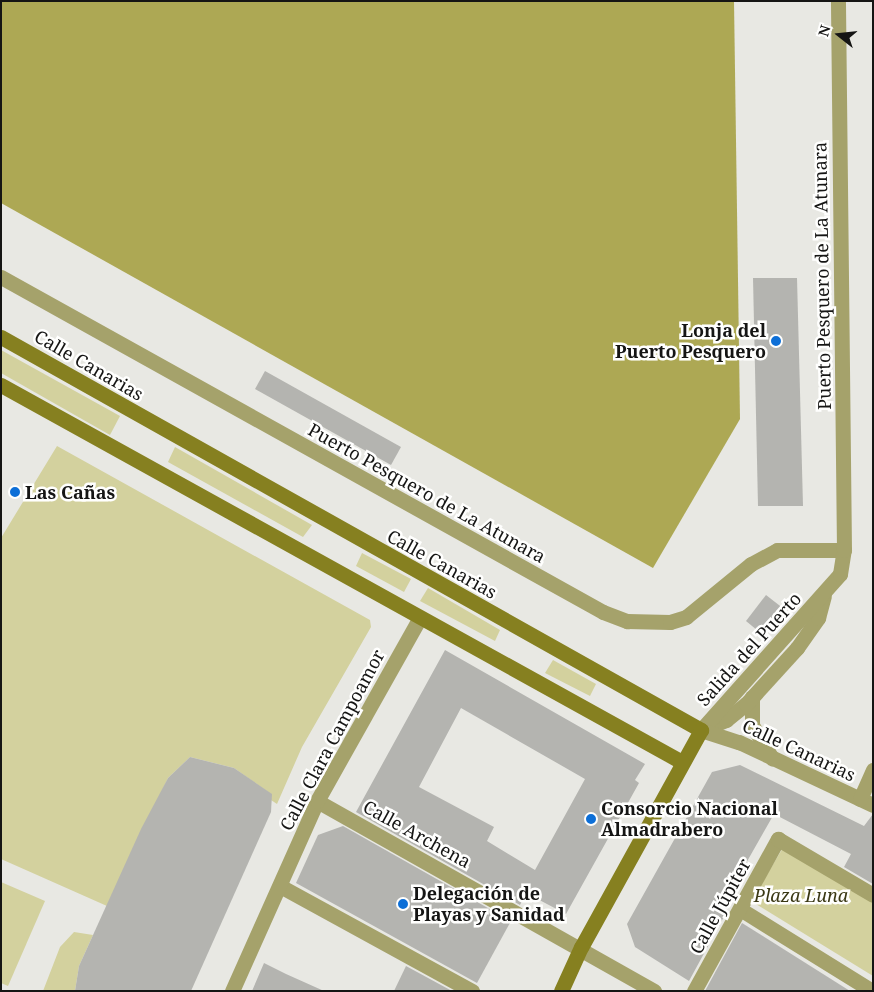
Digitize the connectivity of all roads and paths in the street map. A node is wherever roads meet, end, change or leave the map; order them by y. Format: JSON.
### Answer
{"nodes":[{"id":1,"x":838,"y":1,"type":"edge"},
{"id":2,"x":1,"y":277,"type":"edge"},
{"id":3,"x":1,"y":337,"type":"edge"},
{"id":4,"x":1,"y":385,"type":"edge"},
{"id":5,"x":844,"y":550,"type":"junction"},
{"id":6,"x":825,"y":593,"type":"junction"},
{"id":7,"x":419,"y":619,"type":"junction"},
{"id":8,"x":752,"y":697,"type":"junction"},
{"id":9,"x":701,"y":730,"type":"junction"},
{"id":10,"x":772,"y":758,"type":"junction"},
{"id":11,"x":682,"y":762,"type":"junction"},
{"id":12,"x":873,"y":770,"type":"edge"},
{"id":13,"x":317,"y":801,"type":"junction"},
{"id":14,"x":866,"y":802,"type":"edge"},
{"id":15,"x":280,"y":886,"type":"junction"},
{"id":16,"x":873,"y":895,"type":"edge"},
{"id":17,"x":740,"y":909,"type":"junction"},
{"id":18,"x":580,"y":947,"type":"junction"},
{"id":19,"x":232,"y":991,"type":"edge"},
{"id":20,"x":472,"y":991,"type":"edge"},
{"id":21,"x":561,"y":991,"type":"edge"},
{"id":22,"x":654,"y":991,"type":"edge"},
{"id":23,"x":694,"y":991,"type":"edge"},
{"id":24,"x":872,"y":991,"type":"edge"}],
"edges":[{"from":1,"to":5,"type":"street","name":"Puerto Pesquero de La Atunara"},
{"from":2,"to":5,"type":"street","name":"Puerto Pesquero de La Atunara"},
{"from":3,"to":9,"type":"main road","name":"Calle Canarias"},
{"from":4,"to":7,"type":"main road"},
{"from":5,"to":6,"type":"street","name":"Puerto Pesquero de La Atunara"},
{"from":6,"to":8,"type":"street"},
{"from":6,"to":9,"type":"street","name":"Salida del Puerto"},
{"from":7,"to":11,"type":"main road"},
{"from":7,"to":13,"type":"street","name":"Calle Clara Campoamor"},
{"from":8,"to":9,"type":"street"},
{"from":8,"to":10,"type":"street"},
{"from":9,"to":10,"type":"street","name":"Calle Canarias"},
{"from":9,"to":11,"type":"main road"},
{"from":10,"to":14,"type":"street","name":"Calle Canarias"},
{"from":11,"to":18,"type":"main road"},
{"from":12,"to":14,"type":"street"},
{"from":13,"to":15,"type":"street","name":"Calle Clara Campoamor"},
{"from":13,"to":18,"type":"street","name":"Calle Archena"},
{"from":15,"to":19,"type":"street","name":"Calle Clara Campoamor"},
{"from":15,"to":20,"type":"street"},
{"from":16,"to":17,"type":"street","name":"Calle Júpiter"},
{"from":17,"to":23,"type":"street","name":"Calle Júpiter"},
{"from":17,"to":24,"type":"street"},
{"from":18,"to":21,"type":"main road"},
{"from":18,"to":22,"type":"street","name":"Calle Archena"}]}
